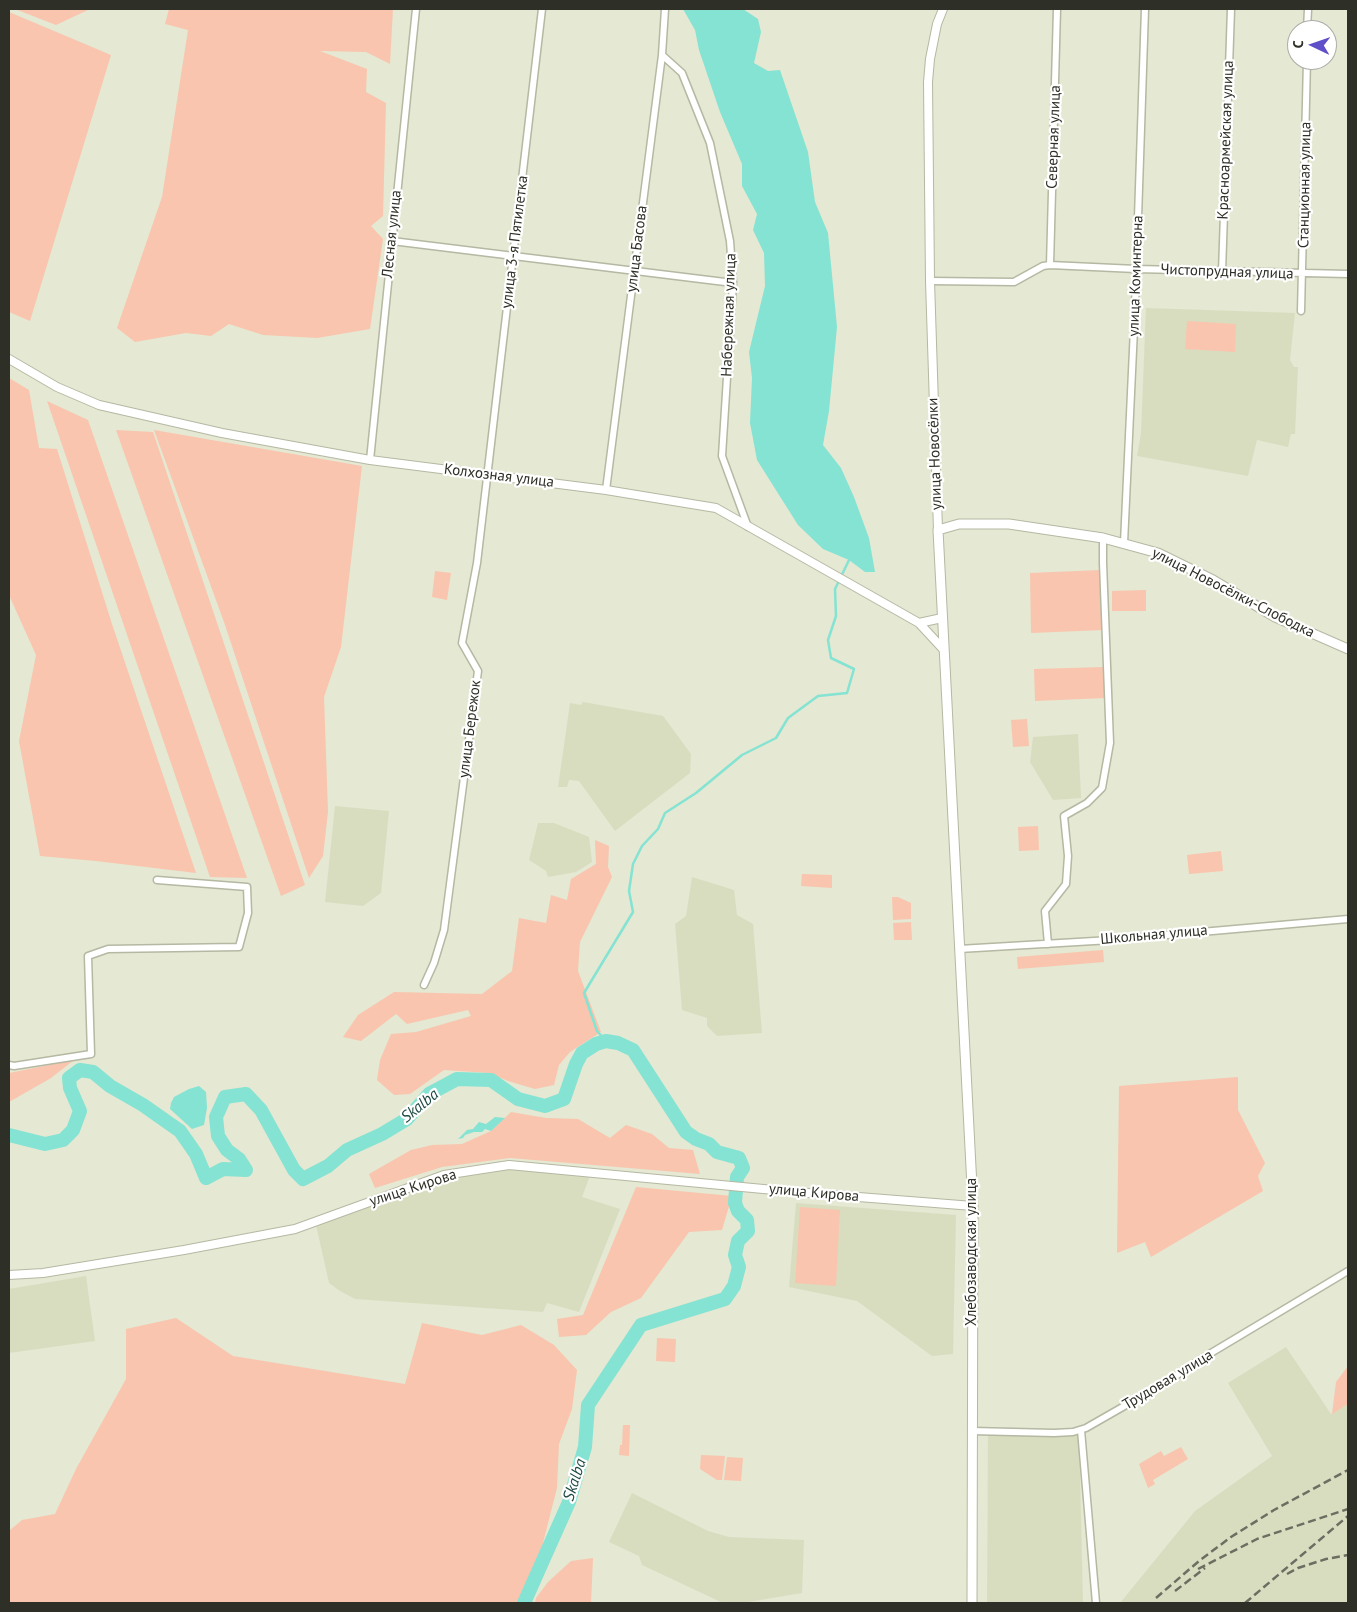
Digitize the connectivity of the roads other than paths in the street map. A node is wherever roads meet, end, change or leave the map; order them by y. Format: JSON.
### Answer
{"nodes":[{"id":1,"x":416,"y":9,"type":"edge"},
{"id":2,"x":542,"y":9,"type":"edge"},
{"id":3,"x":665,"y":9,"type":"edge"},
{"id":4,"x":943,"y":9,"type":"edge"},
{"id":5,"x":1057,"y":9,"type":"edge"},
{"id":6,"x":1145,"y":9,"type":"edge"},
{"id":7,"x":1231,"y":9,"type":"edge"},
{"id":8,"x":662,"y":55,"type":"junction"},
{"id":9,"x":1307,"y":70,"type":"edge"},
{"id":10,"x":392,"y":241,"type":"junction"},
{"id":11,"x":514,"y":256,"type":"junction"},
{"id":12,"x":1050,"y":265,"type":"junction"},
{"id":13,"x":1136,"y":269,"type":"junction"},
{"id":14,"x":635,"y":270,"type":"junction"},
{"id":15,"x":1222,"y":272,"type":"junction"},
{"id":16,"x":1303,"y":274,"type":"junction"},
{"id":17,"x":1348,"y":274,"type":"edge"},
{"id":18,"x":930,"y":281,"type":"junction"},
{"id":19,"x":733,"y":283,"type":"junction"},
{"id":20,"x":1301,"y":311,"type":"dead end"},
{"id":21,"x":9,"y":359,"type":"edge"},
{"id":22,"x":370,"y":460,"type":"junction"},
{"id":23,"x":487,"y":475,"type":"junction"},
{"id":24,"x":606,"y":490,"type":"junction"},
{"id":25,"x":748,"y":527,"type":"junction"},
{"id":26,"x":938,"y":530,"type":"junction"},
{"id":27,"x":1103,"y":538,"type":"junction"},
{"id":28,"x":1124,"y":543,"type":"junction"},
{"id":29,"x":942,"y":618,"type":"junction"},
{"id":30,"x":919,"y":623,"type":"junction"},
{"id":31,"x":1348,"y":649,"type":"edge"},
{"id":32,"x":944,"y":650,"type":"junction"},
{"id":33,"x":157,"y":880,"type":"dead end"},
{"id":34,"x":957,"y":901,"type":"joint"},
{"id":35,"x":1348,"y":919,"type":"edge"},
{"id":36,"x":1048,"y":944,"type":"junction"},
{"id":37,"x":960,"y":949,"type":"junction"},
{"id":38,"x":424,"y":985,"type":"dead end"},
{"id":39,"x":9,"y":1065,"type":"edge"},
{"id":40,"x":973,"y":1206,"type":"junction"},
{"id":41,"x":1348,"y":1271,"type":"edge"},
{"id":42,"x":9,"y":1275,"type":"edge"},
{"id":43,"x":1081,"y":1430,"type":"junction"},
{"id":44,"x":972,"y":1431,"type":"junction"},
{"id":45,"x":972,"y":1603,"type":"edge"},
{"id":46,"x":1096,"y":1603,"type":"edge"}],
"edges":[{"from":1,"to":10,"type":"street","name":"Лесная улица"},
{"from":2,"to":11,"type":"street","name":"улица 3-я Пятилетка"},
{"from":3,"to":8,"type":"street","name":"улица Басова"},
{"from":4,"to":18,"type":"street","name":"улица Новосёлки"},
{"from":5,"to":12,"type":"street","name":"Северная улица"},
{"from":6,"to":13,"type":"street","name":"улица Коминтерна"},
{"from":7,"to":15,"type":"street","name":"Красноармейская улица"},
{"from":8,"to":14,"type":"street","name":"улица Басова"},
{"from":8,"to":19,"type":"street","name":"Набережная улица"},
{"from":9,"to":16,"type":"street","name":"Станционная улица"},
{"from":10,"to":11,"type":"street"},
{"from":10,"to":22,"type":"street","name":"Лесная улица"},
{"from":11,"to":14,"type":"street"},
{"from":11,"to":23,"type":"street","name":"улица 3-я Пятилетка"},
{"from":12,"to":13,"type":"street","name":"Чистопрудная улица"},
{"from":12,"to":18,"type":"street","name":"Чистопрудная улица"},
{"from":13,"to":15,"type":"street","name":"Чистопрудная улица"},
{"from":13,"to":28,"type":"street","name":"улица Коминтерна"},
{"from":14,"to":19,"type":"street"},
{"from":14,"to":24,"type":"street","name":"улица Басова"},
{"from":15,"to":16,"type":"street","name":"Чистопрудная улица"},
{"from":16,"to":17,"type":"street","name":"Чистопрудная улица"},
{"from":16,"to":20,"type":"street","name":"Станционная улица"},
{"from":18,"to":26,"type":"street","name":"улица Новосёлки"},
{"from":19,"to":25,"type":"street","name":"Набережная улица"},
{"from":21,"to":22,"type":"street","name":"Колхозная улица"},
{"from":22,"to":23,"type":"street","name":"Колхозная улица"},
{"from":23,"to":24,"type":"street","name":"Колхозная улица"},
{"from":23,"to":38,"type":"street","name":"улица Бережок"},
{"from":24,"to":25,"type":"street","name":"Колхозная улица"},
{"from":25,"to":30,"type":"street","name":"Колхозная улица"},
{"from":26,"to":27,"type":"main road","name":"улица Новосёлки-Слободка"},
{"from":26,"to":29,"type":"main road","name":"улица Новосёлки"},
{"from":27,"to":28,"type":"main road","name":"улица Новосёлки-Слободка"},
{"from":27,"to":36,"type":"street"},
{"from":28,"to":31,"type":"main road","name":"улица Новосёлки-Слободка"},
{"from":29,"to":30,"type":"street"},
{"from":29,"to":32,"type":"main road","name":"улица Новосёлки"},
{"from":30,"to":32,"type":"street","name":"Колхозная улица"},
{"from":32,"to":34,"type":"main road","name":"улица Новосёлки"},
{"from":33,"to":39,"type":"street"},
{"from":34,"to":37,"type":"main road","name":"Хлебозаводская улица"},
{"from":35,"to":36,"type":"street","name":"Школьная улица"},
{"from":36,"to":37,"type":"street","name":"Школьная улица"},
{"from":37,"to":40,"type":"main road","name":"Хлебозаводская улица"},
{"from":40,"to":42,"type":"street","name":"улица Кирова"},
{"from":40,"to":44,"type":"main road","name":"Хлебозаводская улица"},
{"from":41,"to":43,"type":"street","name":"Трудовая улица"},
{"from":43,"to":44,"type":"street","name":"Трудовая улица"},
{"from":43,"to":46,"type":"street"},
{"from":44,"to":45,"type":"main road","name":"Хлебозаводская улица"}]}
